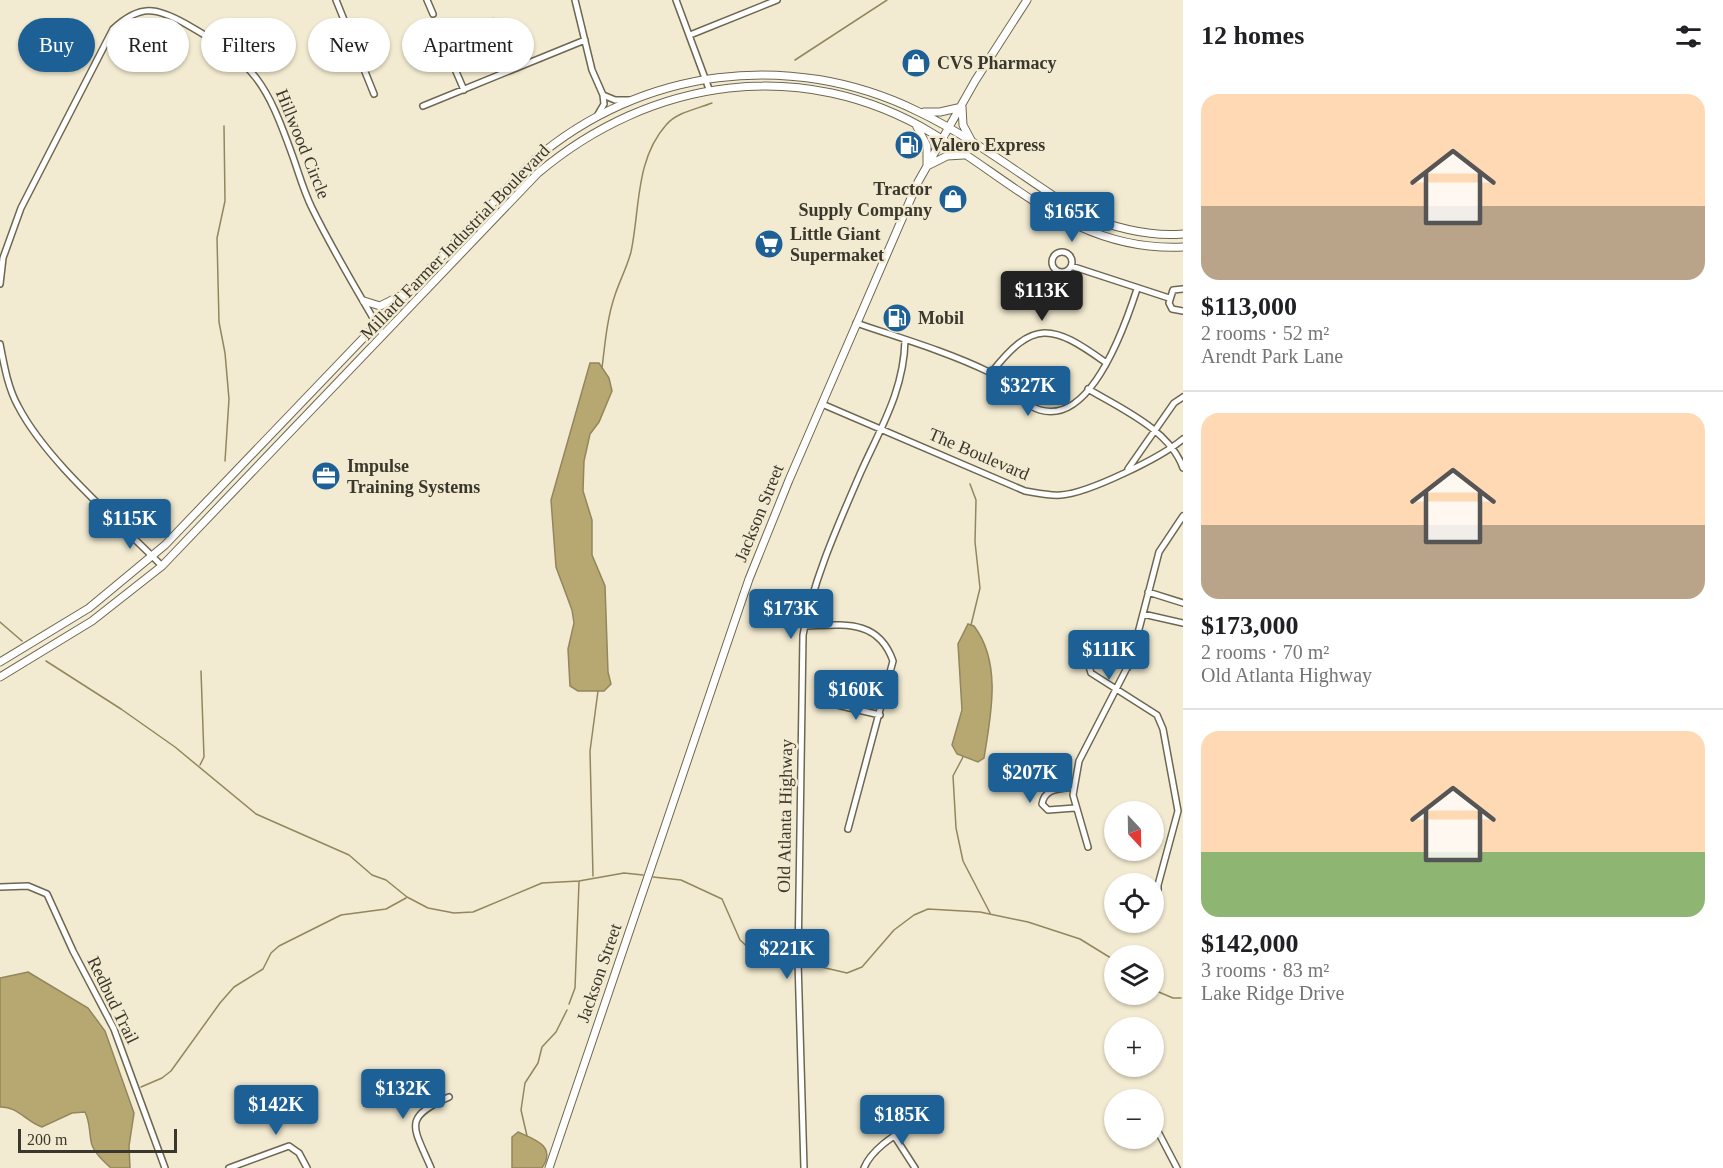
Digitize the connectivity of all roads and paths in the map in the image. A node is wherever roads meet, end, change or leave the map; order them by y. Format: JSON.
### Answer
{"nodes":[{"id":1,"x":336,"y":0,"type":"edge"},
{"id":2,"x":427,"y":0,"type":"edge"},
{"id":3,"x":574,"y":0,"type":"edge"},
{"id":4,"x":676,"y":0,"type":"edge"},
{"id":5,"x":777,"y":0,"type":"edge"},
{"id":6,"x":1027,"y":0,"type":"edge"},
{"id":7,"x":433,"y":14,"type":"dead end"},
{"id":8,"x":690,"y":35,"type":"junction"},
{"id":9,"x":585,"y":40,"type":"junction"},
{"id":10,"x":534,"y":60,"type":"edge"},
{"id":11,"x":456,"y":72,"type":"edge"},
{"id":12,"x":505,"y":72,"type":"edge"},
{"id":13,"x":706,"y":78,"type":"junction"},
{"id":14,"x":464,"y":90,"type":"junction"},
{"id":15,"x":709,"y":90,"type":"junction"},
{"id":16,"x":374,"y":94,"type":"dead end"},
{"id":17,"x":603,"y":95,"type":"junction"},
{"id":18,"x":632,"y":100,"type":"junction"},
{"id":19,"x":423,"y":106,"type":"dead end"},
{"id":20,"x":962,"y":107,"type":"junction"},
{"id":21,"x":920,"y":112,"type":"junction"},
{"id":22,"x":597,"y":116,"type":"junction"},
{"id":23,"x":913,"y":123,"type":"junction"},
{"id":24,"x":948,"y":128,"type":"junction"},
{"id":25,"x":941,"y":139,"type":"junction"},
{"id":26,"x":973,"y":144,"type":"junction"},
{"id":27,"x":965,"y":155,"type":"junction"},
{"id":28,"x":927,"y":166,"type":"junction"},
{"id":29,"x":1183,"y":234,"type":"edge"},
{"id":30,"x":1183,"y":247,"type":"edge"},
{"id":31,"x":1071,"y":266,"type":"dead end"},
{"id":32,"x":0,"y":284,"type":"edge"},
{"id":33,"x":414,"y":285,"type":"junction"},
{"id":34,"x":1183,"y":289,"type":"edge"},
{"id":35,"x":1137,"y":290,"type":"junction"},
{"id":36,"x":1169,"y":298,"type":"junction"},
{"id":37,"x":364,"y":301,"type":"junction"},
{"id":38,"x":1183,"y":311,"type":"edge"},
{"id":39,"x":856,"y":323,"type":"junction"},
{"id":40,"x":377,"y":325,"type":"junction"},
{"id":41,"x":383,"y":335,"type":"junction"},
{"id":42,"x":905,"y":340,"type":"junction"},
{"id":43,"x":0,"y":344,"type":"edge"},
{"id":44,"x":1105,"y":363,"type":"junction"},
{"id":45,"x":991,"y":373,"type":"junction"},
{"id":46,"x":1088,"y":389,"type":"junction"},
{"id":47,"x":1183,"y":397,"type":"edge"},
{"id":48,"x":822,"y":404,"type":"junction"},
{"id":49,"x":883,"y":430,"type":"junction"},
{"id":50,"x":1155,"y":431,"type":"junction"},
{"id":51,"x":1183,"y":439,"type":"edge"},
{"id":52,"x":1171,"y":449,"type":"junction"},
{"id":53,"x":1183,"y":468,"type":"edge"},
{"id":54,"x":1128,"y":470,"type":"junction"},
{"id":55,"x":1183,"y":516,"type":"edge"},
{"id":56,"x":153,"y":556,"type":"junction"},
{"id":57,"x":162,"y":566,"type":"junction"},
{"id":58,"x":1148,"y":592,"type":"junction"},
{"id":59,"x":1183,"y":603,"type":"edge"},
{"id":60,"x":1143,"y":614,"type":"junction"},
{"id":61,"x":1183,"y":623,"type":"edge"},
{"id":62,"x":804,"y":626,"type":"junction"},
{"id":63,"x":0,"y":662,"type":"edge"},
{"id":64,"x":1128,"y":667,"type":"junction"},
{"id":65,"x":0,"y":676,"type":"edge"},
{"id":66,"x":1118,"y":691,"type":"junction"},
{"id":67,"x":837,"y":705,"type":"dead end"},
{"id":68,"x":880,"y":715,"type":"junction"},
{"id":69,"x":1073,"y":787,"type":"junction"},
{"id":70,"x":1075,"y":808,"type":"junction"},
{"id":71,"x":849,"y":829,"type":"dead end"},
{"id":72,"x":1088,"y":847,"type":"dead end"},
{"id":73,"x":1161,"y":873,"type":"edge"},
{"id":74,"x":0,"y":887,"type":"edge"},
{"id":75,"x":449,"y":1097,"type":"dead end"},
{"id":76,"x":926,"y":1114,"type":"dead end"},
{"id":77,"x":896,"y":1137,"type":"junction"},
{"id":78,"x":1164,"y":1143,"type":"edge"},
{"id":79,"x":165,"y":1168,"type":"edge"},
{"id":80,"x":229,"y":1168,"type":"edge"},
{"id":81,"x":308,"y":1168,"type":"edge"},
{"id":82,"x":431,"y":1168,"type":"edge"},
{"id":83,"x":549,"y":1168,"type":"edge"},
{"id":84,"x":804,"y":1168,"type":"edge"},
{"id":85,"x":864,"y":1168,"type":"edge"},
{"id":86,"x":915,"y":1168,"type":"edge"},
{"id":87,"x":1177,"y":1168,"type":"edge"}],
"edges":[{"from":1,"to":16,"type":"street"},
{"from":2,"to":7,"type":"street"},
{"from":3,"to":9,"type":"street"},
{"from":4,"to":8,"type":"street"},
{"from":5,"to":8,"type":"street"},
{"from":6,"to":20,"type":"main road","name":"Jackson Street"},
{"from":8,"to":13,"type":"street"},
{"from":9,"to":10,"type":"street"},
{"from":9,"to":17,"type":"street"},
{"from":11,"to":14,"type":"street"},
{"from":12,"to":14,"type":"street"},
{"from":13,"to":15,"type":"street"},
{"from":13,"to":18,"type":"main road","name":"Millard Farmer Industrial Boulevard"},
{"from":13,"to":21,"type":"main road","name":"Millard Farmer Industrial Boulevard"},
{"from":14,"to":19,"type":"street"},
{"from":15,"to":23,"type":"main road","name":"Millard Farmer Industrial Boulevard"},
{"from":15,"to":41,"type":"main road","name":"Millard Farmer Industrial Boulevard"},
{"from":17,"to":18,"type":"street"},
{"from":17,"to":22,"type":"street"},
{"from":18,"to":22,"type":"main road","name":"Millard Farmer Industrial Boulevard"},
{"from":20,"to":21,"type":"main road"},
{"from":20,"to":24,"type":"main road","name":"Jackson Street"},
{"from":20,"to":26,"type":"main road"},
{"from":21,"to":24,"type":"main road","name":"Millard Farmer Industrial Boulevard"},
{"from":22,"to":33,"type":"main road","name":"Millard Farmer Industrial Boulevard"},
{"from":23,"to":25,"type":"main road","name":"Millard Farmer Industrial Boulevard"},
{"from":23,"to":28,"type":"main road"},
{"from":24,"to":25,"type":"main road","name":"Jackson Street"},
{"from":24,"to":26,"type":"main road","name":"Millard Farmer Industrial Boulevard"},
{"from":25,"to":27,"type":"main road","name":"Millard Farmer Industrial Boulevard"},
{"from":25,"to":28,"type":"main road","name":"Jackson Street"},
{"from":26,"to":29,"type":"main road","name":"Millard Farmer Industrial Boulevard"},
{"from":27,"to":28,"type":"main road"},
{"from":27,"to":30,"type":"main road","name":"Millard Farmer Industrial Boulevard"},
{"from":28,"to":39,"type":"main road","name":"Jackson Street"},
{"from":31,"to":35,"type":"street"},
{"from":32,"to":37,"type":"street","name":"Hillwood Circle"},
{"from":33,"to":37,"type":"main road"},
{"from":33,"to":40,"type":"main road","name":"Millard Farmer Industrial Boulevard"},
{"from":34,"to":36,"type":"street"},
{"from":35,"to":36,"type":"street"},
{"from":35,"to":44,"type":"street"},
{"from":36,"to":38,"type":"street"},
{"from":37,"to":40,"type":"street","name":"Hillwood Circle"},
{"from":39,"to":42,"type":"street"},
{"from":39,"to":48,"type":"main road","name":"Jackson Street"},
{"from":40,"to":41,"type":"street","name":"Hillwood Circle"},
{"from":40,"to":56,"type":"main road","name":"Millard Farmer Industrial Boulevard"},
{"from":41,"to":57,"type":"main road","name":"Millard Farmer Industrial Boulevard"},
{"from":42,"to":45,"type":"street"},
{"from":42,"to":49,"type":"street","name":"Old Atlanta Highway"},
{"from":43,"to":56,"type":"street"},
{"from":44,"to":45,"type":"street"},
{"from":44,"to":46,"type":"street"},
{"from":45,"to":46,"type":"street"},
{"from":46,"to":50,"type":"street"},
{"from":47,"to":50,"type":"street"},
{"from":48,"to":49,"type":"street","name":"The Boulevard"},
{"from":48,"to":83,"type":"main road","name":"Jackson Street"},
{"from":49,"to":54,"type":"street","name":"The Boulevard"},
{"from":49,"to":62,"type":"street","name":"Old Atlanta Highway"},
{"from":50,"to":52,"type":"street"},
{"from":50,"to":54,"type":"street"},
{"from":51,"to":52,"type":"street","name":"The Boulevard"},
{"from":52,"to":53,"type":"street"},
{"from":52,"to":54,"type":"street","name":"The Boulevard"},
{"from":55,"to":58,"type":"street"},
{"from":56,"to":57,"type":"street"},
{"from":56,"to":63,"type":"main road","name":"Millard Farmer Industrial Boulevard"},
{"from":57,"to":65,"type":"main road","name":"Millard Farmer Industrial Boulevard"},
{"from":58,"to":59,"type":"street"},
{"from":58,"to":60,"type":"street"},
{"from":60,"to":61,"type":"street"},
{"from":60,"to":64,"type":"street"},
{"from":62,"to":68,"type":"street"},
{"from":62,"to":84,"type":"street","name":"Old Atlanta Highway"},
{"from":64,"to":66,"type":"street"},
{"from":64,"to":66,"type":"street"},
{"from":66,"to":69,"type":"street"},
{"from":66,"to":73,"type":"street"},
{"from":67,"to":68,"type":"street"},
{"from":68,"to":71,"type":"street"},
{"from":69,"to":70,"type":"street"},
{"from":69,"to":70,"type":"street"},
{"from":70,"to":72,"type":"street"},
{"from":74,"to":79,"type":"street","name":"Redbud Trail"},
{"from":75,"to":82,"type":"street"},
{"from":76,"to":77,"type":"street"},
{"from":77,"to":85,"type":"street"},
{"from":77,"to":86,"type":"street"},
{"from":78,"to":87,"type":"street"},
{"from":80,"to":81,"type":"street"}]}
